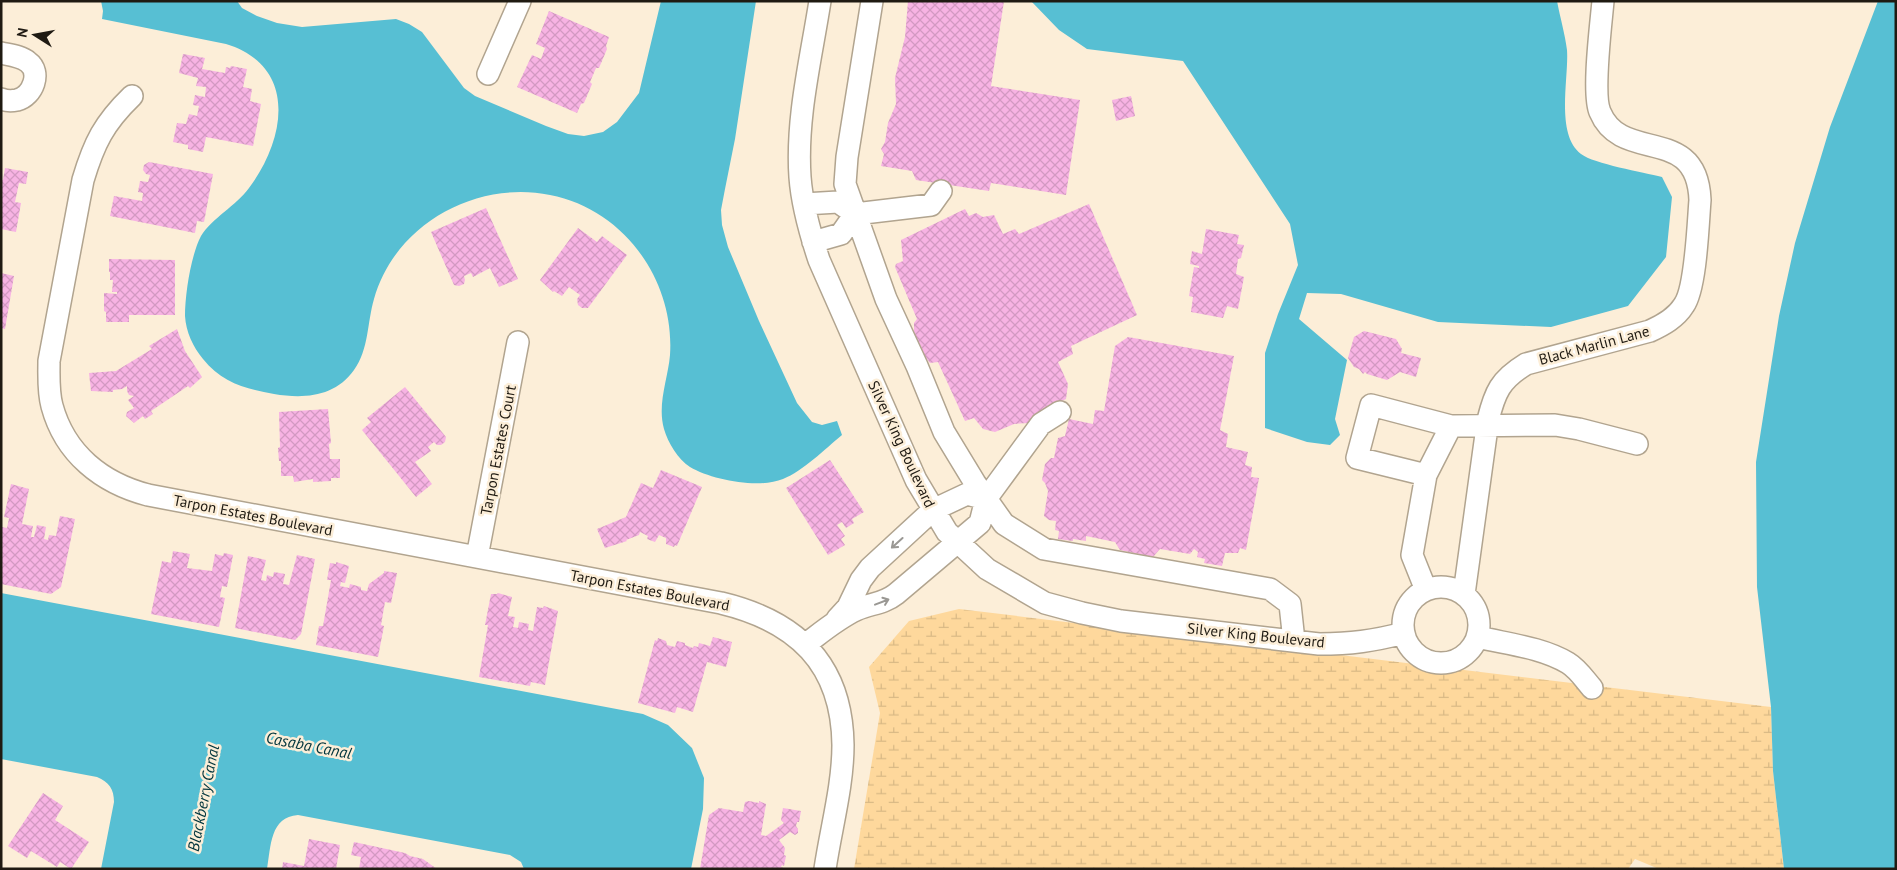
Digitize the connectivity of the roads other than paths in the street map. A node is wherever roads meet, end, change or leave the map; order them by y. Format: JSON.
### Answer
{"nodes":[{"id":1,"x":520,"y":1,"type":"edge"},
{"id":2,"x":820,"y":1,"type":"edge"},
{"id":3,"x":872,"y":1,"type":"edge"},
{"id":4,"x":1603,"y":1,"type":"edge"},
{"id":5,"x":1,"y":53,"type":"edge"},
{"id":6,"x":488,"y":74,"type":"dead end"},
{"id":7,"x":132,"y":96,"type":"dead end"},
{"id":8,"x":1,"y":100,"type":"edge"},
{"id":9,"x":941,"y":190,"type":"dead end"},
{"id":10,"x":804,"y":204,"type":"junction"},
{"id":11,"x":855,"y":214,"type":"junction"},
{"id":12,"x":813,"y":242,"type":"junction"},
{"id":13,"x":518,"y":342,"type":"dead end"},
{"id":14,"x":1060,"y":412,"type":"dead end"},
{"id":15,"x":1451,"y":426,"type":"junction"},
{"id":16,"x":1488,"y":426,"type":"junction"},
{"id":17,"x":1637,"y":444,"type":"dead end"},
{"id":18,"x":1426,"y":476,"type":"junction"},
{"id":19,"x":986,"y":498,"type":"junction"},
{"id":20,"x":933,"y":510,"type":"junction"},
{"id":21,"x":958,"y":542,"type":"junction"},
{"id":22,"x":478,"y":557,"type":"junction"},
{"id":23,"x":1426,"y":590,"type":"junction"},
{"id":24,"x":1464,"y":594,"type":"junction"},
{"id":25,"x":837,"y":619,"type":"junction"},
{"id":26,"x":1404,"y":633,"type":"junction"},
{"id":27,"x":1478,"y":637,"type":"junction"},
{"id":28,"x":1294,"y":640,"type":"junction"},
{"id":29,"x":806,"y":644,"type":"junction"},
{"id":30,"x":1592,"y":688,"type":"dead end"},
{"id":31,"x":825,"y":869,"type":"edge"}],
"edges":[{"from":1,"to":6,"type":"street"},
{"from":2,"to":10,"type":"street","name":"Silver King Boulevard"},
{"from":3,"to":11,"type":"street"},
{"from":4,"to":16,"type":"street","name":"Black Marlin Lane"},
{"from":5,"to":8,"type":"street"},
{"from":7,"to":22,"type":"street","name":"Tarpon Estates Boulevard"},
{"from":9,"to":11,"type":"street"},
{"from":10,"to":11,"type":"street"},
{"from":10,"to":12,"type":"street","name":"Silver King Boulevard"},
{"from":11,"to":12,"type":"street"},
{"from":11,"to":19,"type":"street"},
{"from":12,"to":20,"type":"street","name":"Silver King Boulevard"},
{"from":13,"to":22,"type":"street","name":"Tarpon Estates Court"},
{"from":14,"to":19,"type":"street"},
{"from":15,"to":16,"type":"street"},
{"from":15,"to":18,"type":"street"},
{"from":15,"to":18,"type":"street"},
{"from":16,"to":17,"type":"street"},
{"from":16,"to":24,"type":"street","name":"Black Marlin Lane"},
{"from":18,"to":23,"type":"street"},
{"from":19,"to":20,"type":"street"},
{"from":19,"to":21,"type":"street"},
{"from":19,"to":28,"type":"street"},
{"from":20,"to":21,"type":"street","name":"Silver King Boulevard"},
{"from":20,"to":25,"type":"street","one_way":true},
{"from":25,"to":21,"type":"street","one_way":true},
{"from":21,"to":28,"type":"street","name":"Silver King Boulevard"},
{"from":22,"to":29,"type":"street","name":"Tarpon Estates Boulevard"},
{"from":23,"to":24,"type":"street"},
{"from":23,"to":26,"type":"street"},
{"from":24,"to":27,"type":"street"},
{"from":25,"to":29,"type":"street"},
{"from":26,"to":27,"type":"street"},
{"from":26,"to":28,"type":"street","name":"Silver King Boulevard"},
{"from":27,"to":30,"type":"street"},
{"from":29,"to":31,"type":"street","name":"Tarpon Estates Boulevard"}]}
